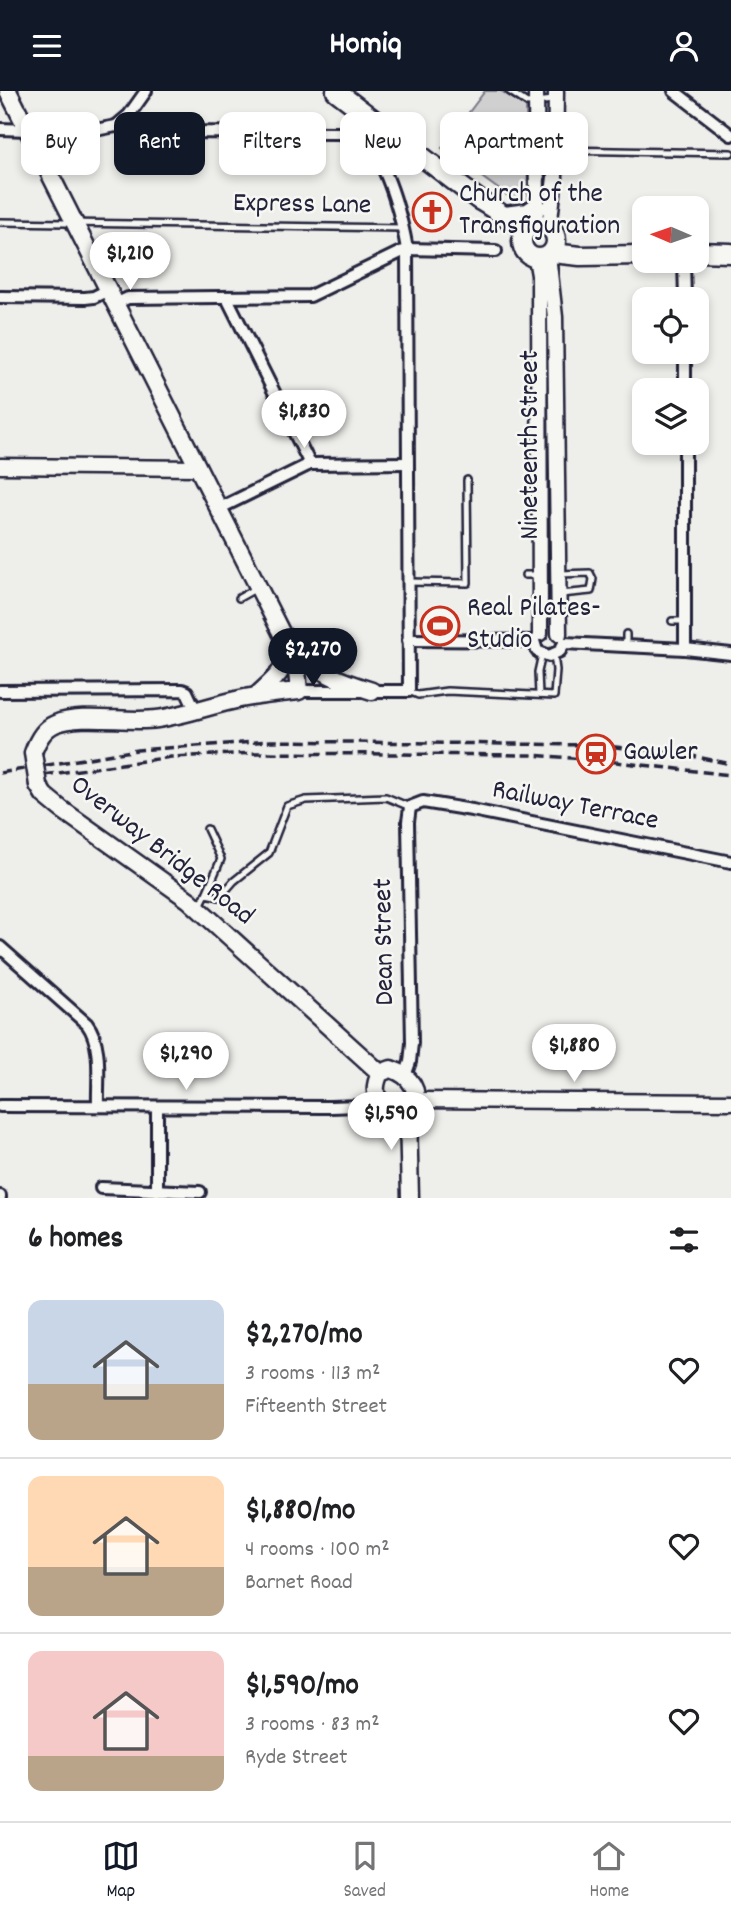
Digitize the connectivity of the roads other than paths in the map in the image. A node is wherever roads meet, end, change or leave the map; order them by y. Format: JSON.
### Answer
{"nodes":[{"id":1,"x":8,"y":91,"type":"edge"},
{"id":2,"x":146,"y":91,"type":"edge"},
{"id":3,"x":336,"y":91,"type":"edge"},
{"id":4,"x":509,"y":91,"type":"edge"},
{"id":5,"x":674,"y":91,"type":"edge"},
{"id":6,"x":556,"y":95,"type":"edge"},
{"id":7,"x":536,"y":97,"type":"edge"},
{"id":8,"x":131,"y":112,"type":"edge"},
{"id":9,"x":21,"y":117,"type":"edge"},
{"id":10,"x":0,"y":129,"type":"edge"},
{"id":11,"x":21,"y":130,"type":"edge"},
{"id":12,"x":205,"y":133,"type":"edge"},
{"id":13,"x":731,"y":135,"type":"edge"},
{"id":14,"x":588,"y":151,"type":"edge"},
{"id":15,"x":731,"y":153,"type":"edge"},
{"id":16,"x":50,"y":175,"type":"edge"},
{"id":17,"x":537,"y":175,"type":"edge"},
{"id":18,"x":552,"y":175,"type":"edge"},
{"id":19,"x":479,"y":200,"type":"junction"},
{"id":20,"x":537,"y":207,"type":"junction"},
{"id":21,"x":505,"y":216,"type":"junction"},
{"id":22,"x":0,"y":222,"type":"edge"},
{"id":23,"x":74,"y":223,"type":"junction"},
{"id":24,"x":404,"y":228,"type":"junction"},
{"id":25,"x":541,"y":240,"type":"junction"},
{"id":26,"x":632,"y":248,"type":"edge"},
{"id":27,"x":407,"y":249,"type":"junction"},
{"id":28,"x":495,"y":251,"type":"dead end"},
{"id":29,"x":709,"y":253,"type":"edge"},
{"id":30,"x":731,"y":253,"type":"edge"},
{"id":31,"x":632,"y":255,"type":"edge"},
{"id":32,"x":0,"y":297,"type":"edge"},
{"id":33,"x":112,"y":297,"type":"junction"},
{"id":34,"x":227,"y":298,"type":"junction"},
{"id":35,"x":539,"y":369,"type":"junction"},
{"id":36,"x":556,"y":369,"type":"junction"},
{"id":37,"x":685,"y":455,"type":"edge"},
{"id":38,"x":407,"y":463,"type":"junction"},
{"id":39,"x":310,"y":464,"type":"junction"},
{"id":40,"x":0,"y":466,"type":"edge"},
{"id":41,"x":198,"y":468,"type":"junction"},
{"id":42,"x":467,"y":480,"type":"dead end"},
{"id":43,"x":218,"y":509,"type":"junction"},
{"id":44,"x":540,"y":512,"type":"junction"},
{"id":45,"x":557,"y":512,"type":"junction"},
{"id":46,"x":535,"y":580,"type":"junction"},
{"id":47,"x":408,"y":582,"type":"junction"},
{"id":48,"x":557,"y":586,"type":"junction"},
{"id":49,"x":258,"y":588,"type":"junction"},
{"id":50,"x":239,"y":597,"type":"dead end"},
{"id":51,"x":672,"y":621,"type":"dead end"},
{"id":52,"x":685,"y":621,"type":"junction"},
{"id":53,"x":626,"y":634,"type":"dead end"},
{"id":54,"x":283,"y":636,"type":"junction"},
{"id":55,"x":537,"y":637,"type":"junction"},
{"id":56,"x":562,"y":639,"type":"junction"},
{"id":57,"x":408,"y":640,"type":"junction"},
{"id":58,"x":626,"y":646,"type":"junction"},
{"id":59,"x":685,"y":649,"type":"junction"},
{"id":60,"x":542,"y":654,"type":"junction"},
{"id":61,"x":731,"y":654,"type":"edge"},
{"id":62,"x":554,"y":655,"type":"junction"},
{"id":63,"x":0,"y":691,"type":"edge"},
{"id":64,"x":299,"y":691,"type":"junction"},
{"id":65,"x":372,"y":691,"type":"junction"},
{"id":66,"x":409,"y":691,"type":"junction"},
{"id":67,"x":539,"y":695,"type":"junction"},
{"id":68,"x":256,"y":696,"type":"junction"},
{"id":69,"x":195,"y":711,"type":"junction"},
{"id":70,"x":410,"y":807,"type":"junction"},
{"id":71,"x":207,"y":829,"type":"dead end"},
{"id":72,"x":731,"y":862,"type":"edge"},
{"id":73,"x":206,"y":894,"type":"junction"},
{"id":74,"x":198,"y":909,"type":"junction"},
{"id":75,"x":0,"y":947,"type":"edge"},
{"id":76,"x":380,"y":1073,"type":"junction"},
{"id":77,"x":405,"y":1076,"type":"junction"},
{"id":78,"x":377,"y":1099,"type":"junction"},
{"id":79,"x":731,"y":1102,"type":"edge"},
{"id":80,"x":0,"y":1106,"type":"edge"},
{"id":81,"x":97,"y":1106,"type":"junction"},
{"id":82,"x":413,"y":1107,"type":"junction"},
{"id":83,"x":157,"y":1108,"type":"junction"},
{"id":84,"x":101,"y":1188,"type":"dead end"},
{"id":85,"x":157,"y":1191,"type":"junction"},
{"id":86,"x":200,"y":1192,"type":"dead end"},
{"id":87,"x":410,"y":1198,"type":"edge"}],
"edges":[{"from":1,"to":9,"type":"main road"},
{"from":2,"to":8,"type":"street"},
{"from":3,"to":19,"type":"main road"},
{"from":4,"to":7,"type":"lane"},
{"from":5,"to":13,"type":"street"},
{"from":6,"to":7,"type":"lane"},
{"from":10,"to":11,"type":"street"},
{"from":12,"to":24,"type":"street"},
{"from":14,"to":15,"type":"lane"},
{"from":16,"to":23,"type":"main road"},
{"from":17,"to":20,"type":"street"},
{"from":18,"to":25,"type":"street"},
{"from":19,"to":21,"type":"main road"},
{"from":19,"to":25,"type":"main road"},
{"from":20,"to":21,"type":"main road"},
{"from":20,"to":25,"type":"street"},
{"from":21,"to":25,"type":"main road"},
{"from":22,"to":23,"type":"lane","name":"Express Lane"},
{"from":23,"to":24,"type":"lane","name":"Express Lane"},
{"from":23,"to":33,"type":"main road"},
{"from":24,"to":27,"type":"street"},
{"from":25,"to":26,"type":"main road"},
{"from":25,"to":31,"type":"main road"},
{"from":25,"to":35,"type":"street","name":"Nineteenth Street"},
{"from":25,"to":36,"type":"street","name":"Nineteenth Street"},
{"from":27,"to":28,"type":"street"},
{"from":27,"to":34,"type":"street"},
{"from":27,"to":38,"type":"street"},
{"from":29,"to":30,"type":"main road"},
{"from":32,"to":33,"type":"street"},
{"from":33,"to":34,"type":"street"},
{"from":33,"to":41,"type":"main road"},
{"from":34,"to":39,"type":"street"},
{"from":35,"to":36,"type":"lane"},
{"from":35,"to":44,"type":"street","name":"Nineteenth Street"},
{"from":36,"to":45,"type":"street","name":"Nineteenth Street"},
{"from":37,"to":52,"type":"street"},
{"from":38,"to":39,"type":"street"},
{"from":38,"to":47,"type":"street"},
{"from":39,"to":43,"type":"street"},
{"from":40,"to":41,"type":"street"},
{"from":41,"to":43,"type":"main road"},
{"from":42,"to":47,"type":"lane"},
{"from":43,"to":49,"type":"main road"},
{"from":44,"to":45,"type":"lane"},
{"from":44,"to":46,"type":"street","name":"Nineteenth Street"},
{"from":45,"to":48,"type":"street","name":"Nineteenth Street"},
{"from":46,"to":48,"type":"lane"},
{"from":46,"to":55,"type":"street","name":"Nineteenth Street"},
{"from":47,"to":57,"type":"street"},
{"from":48,"to":48,"type":"lane"},
{"from":48,"to":56,"type":"street","name":"Nineteenth Street"},
{"from":49,"to":50,"type":"lane"},
{"from":49,"to":54,"type":"main road"},
{"from":51,"to":52,"type":"lane"},
{"from":52,"to":59,"type":"street"},
{"from":53,"to":58,"type":"lane"},
{"from":54,"to":64,"type":"main road"},
{"from":54,"to":65,"type":"main road"},
{"from":54,"to":68,"type":"main road"},
{"from":55,"to":56,"type":"street"},
{"from":55,"to":57,"type":"street"},
{"from":55,"to":60,"type":"street"},
{"from":56,"to":58,"type":"street"},
{"from":56,"to":62,"type":"street"},
{"from":57,"to":66,"type":"street"},
{"from":58,"to":59,"type":"street"},
{"from":59,"to":61,"type":"street"},
{"from":60,"to":62,"type":"street"},
{"from":60,"to":67,"type":"lane"},
{"from":62,"to":67,"type":"lane"},
{"from":63,"to":69,"type":"street"},
{"from":64,"to":65,"type":"street"},
{"from":64,"to":68,"type":"main road","name":"Overway Bridge Road"},
{"from":65,"to":66,"type":"street"},
{"from":66,"to":67,"type":"lane"},
{"from":68,"to":69,"type":"main road","name":"Overway Bridge Road"},
{"from":69,"to":74,"type":"main road","name":"Overway Bridge Road","bridge":true},
{"from":70,"to":72,"type":"street","name":"Railway Terrace"},
{"from":70,"to":73,"type":"lane"},
{"from":70,"to":77,"type":"street","name":"Dean Street"},
{"from":71,"to":73,"type":"lane"},
{"from":73,"to":74,"type":"lane"},
{"from":74,"to":76,"type":"main road","name":"Overway Bridge Road"},
{"from":75,"to":81,"type":"street"},
{"from":76,"to":77,"type":"main road"},
{"from":76,"to":78,"type":"main road"},
{"from":77,"to":82,"type":"main road"},
{"from":78,"to":82,"type":"main road"},
{"from":78,"to":83,"type":"street"},
{"from":79,"to":82,"type":"street"},
{"from":80,"to":81,"type":"street"},
{"from":81,"to":83,"type":"street"},
{"from":82,"to":87,"type":"main road"},
{"from":83,"to":85,"type":"street"},
{"from":84,"to":85,"type":"street"},
{"from":85,"to":86,"type":"street"}]}
